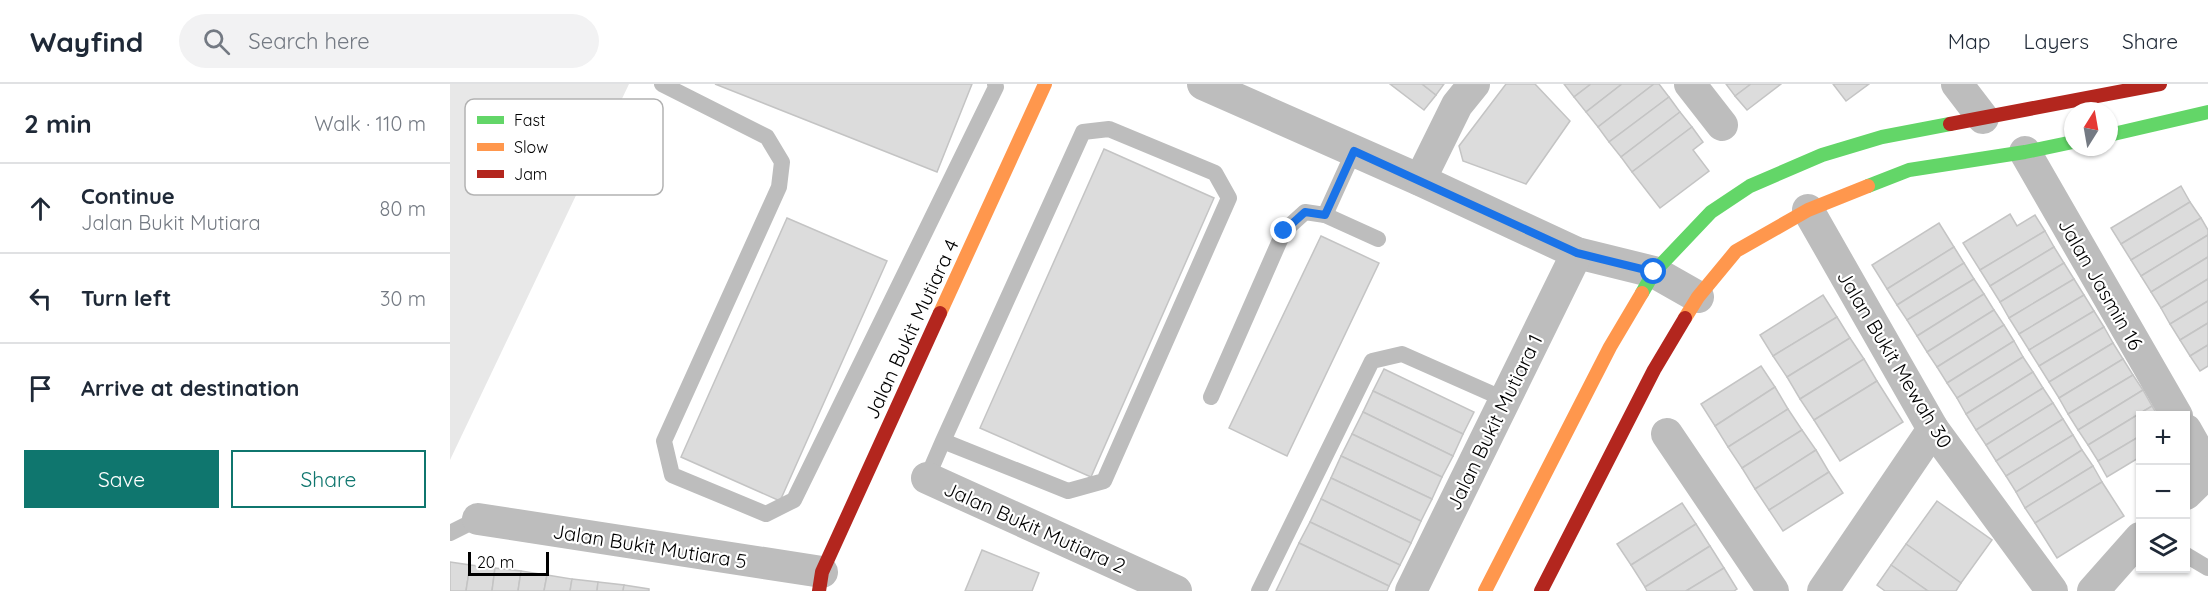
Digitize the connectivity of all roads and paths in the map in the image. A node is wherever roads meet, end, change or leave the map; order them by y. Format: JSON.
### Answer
{"nodes":[{"id":1,"x":662,"y":84,"type":"edge"},
{"id":2,"x":995,"y":84,"type":"edge"},
{"id":3,"x":1045,"y":84,"type":"edge"},
{"id":4,"x":1203,"y":84,"type":"edge"},
{"id":5,"x":1474,"y":84,"type":"edge"},
{"id":6,"x":1689,"y":84,"type":"edge"},
{"id":7,"x":1957,"y":84,"type":"edge"},
{"id":8,"x":2160,"y":84,"type":"edge"},
{"id":9,"x":2208,"y":112,"type":"edge"},
{"id":10,"x":1983,"y":118,"type":"junction"},
{"id":11,"x":1722,"y":125,"type":"dead end"},
{"id":12,"x":2118,"y":133,"type":"edge"},
{"id":13,"x":2064,"y":144,"type":"edge"},
{"id":14,"x":1354,"y":151,"type":"junction"},
{"id":15,"x":2025,"y":152,"type":"junction"},
{"id":16,"x":1420,"y":180,"type":"junction"},
{"id":17,"x":1808,"y":210,"type":"junction"},
{"id":18,"x":1325,"y":215,"type":"junction"},
{"id":19,"x":1378,"y":239,"type":"dead end"},
{"id":20,"x":1577,"y":253,"type":"junction"},
{"id":21,"x":1654,"y":272,"type":"junction"},
{"id":22,"x":1698,"y":297,"type":"junction"},
{"id":23,"x":1211,"y":397,"type":"dead end"},
{"id":24,"x":1506,"y":400,"type":"junction"},
{"id":25,"x":2174,"y":411,"type":"edge"},
{"id":26,"x":1933,"y":429,"type":"junction"},
{"id":27,"x":1667,"y":434,"type":"dead end"},
{"id":28,"x":2190,"y":437,"type":"edge"},
{"id":29,"x":943,"y":441,"type":"junction"},
{"id":30,"x":2208,"y":471,"type":"edge"},
{"id":31,"x":927,"y":478,"type":"joint"},
{"id":32,"x":2190,"y":490,"type":"edge"},
{"id":33,"x":478,"y":519,"type":"joint"},
{"id":34,"x":450,"y":533,"type":"edge"},
{"id":35,"x":2136,"y":542,"type":"edge"},
{"id":36,"x":2190,"y":557,"type":"edge"},
{"id":37,"x":2208,"y":568,"type":"edge"},
{"id":38,"x":820,"y":582,"type":"edge"},
{"id":39,"x":1176,"y":591,"type":"edge"},
{"id":40,"x":1259,"y":591,"type":"edge"},
{"id":41,"x":1411,"y":591,"type":"edge"},
{"id":42,"x":1485,"y":591,"type":"edge"},
{"id":43,"x":1541,"y":591,"type":"edge"},
{"id":44,"x":1773,"y":591,"type":"edge"},
{"id":45,"x":1823,"y":591,"type":"edge"},
{"id":46,"x":2052,"y":591,"type":"edge"},
{"id":47,"x":2093,"y":591,"type":"edge"}],
"edges":[{"from":1,"to":2,"type":"lane"},
{"from":3,"to":38,"type":"street","name":"Jalan Bukit Mutiara 4"},
{"from":4,"to":14,"type":"street"},
{"from":5,"to":16,"type":"street"},
{"from":6,"to":11,"type":"street"},
{"from":7,"to":10,"type":"street"},
{"from":8,"to":10,"type":"street"},
{"from":9,"to":12,"type":"street"},
{"from":10,"to":21,"type":"street"},
{"from":13,"to":15,"type":"street"},
{"from":14,"to":16,"type":"street"},
{"from":14,"to":18,"type":"lane"},
{"from":15,"to":17,"type":"street"},
{"from":15,"to":25,"type":"street","name":"Jalan Jasmin 16"},
{"from":16,"to":20,"type":"street"},
{"from":17,"to":22,"type":"street"},
{"from":17,"to":26,"type":"street","name":"Jalan Bukit Mewah 30"},
{"from":18,"to":19,"type":"lane"},
{"from":18,"to":23,"type":"lane"},
{"from":20,"to":21,"type":"street"},
{"from":20,"to":24,"type":"street","name":"Jalan Bukit Mutiara 1"},
{"from":21,"to":22,"type":"street"},
{"from":21,"to":42,"type":"street"},
{"from":22,"to":43,"type":"street"},
{"from":24,"to":40,"type":"lane"},
{"from":24,"to":41,"type":"street","name":"Jalan Bukit Mutiara 1"},
{"from":26,"to":45,"type":"street"},
{"from":26,"to":46,"type":"street","name":"Jalan Bukit Mewah 30"},
{"from":27,"to":44,"type":"street"},
{"from":28,"to":30,"type":"street"},
{"from":29,"to":29,"type":"lane"},
{"from":29,"to":31,"type":"lane"},
{"from":30,"to":32,"type":"street"},
{"from":31,"to":39,"type":"street","name":"Jalan Bukit Mutiara 2"},
{"from":33,"to":34,"type":"lane"},
{"from":33,"to":38,"type":"street","name":"Jalan Bukit Mutiara 5"},
{"from":35,"to":47,"type":"street"},
{"from":36,"to":37,"type":"lane"}]}
